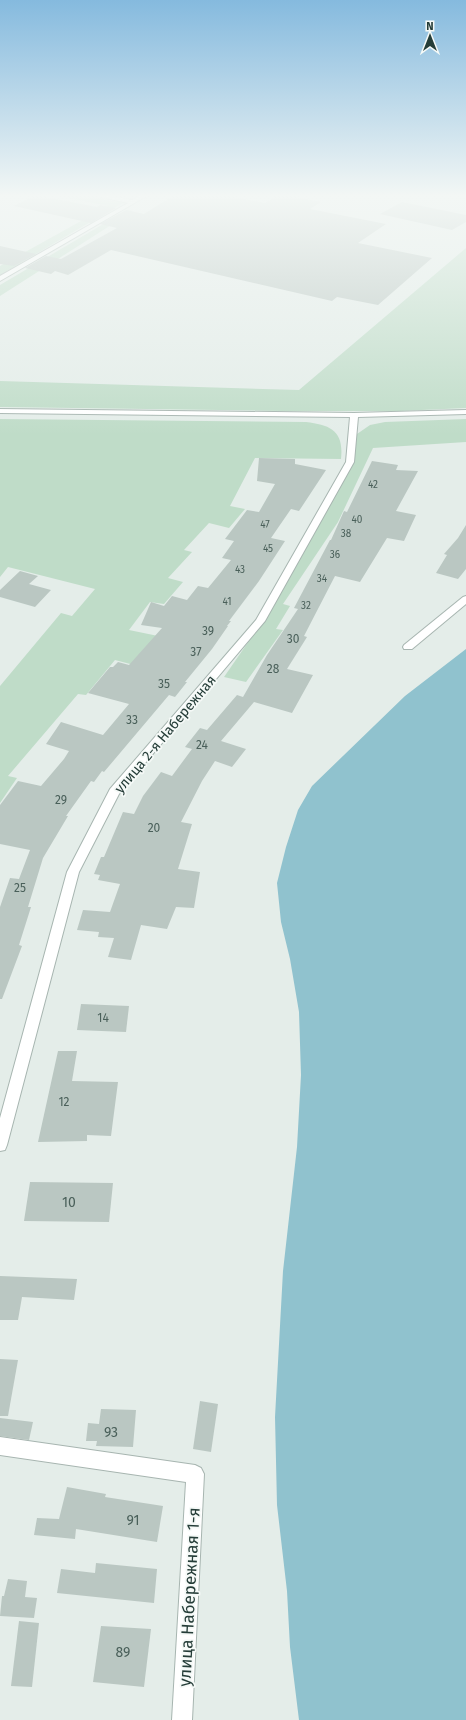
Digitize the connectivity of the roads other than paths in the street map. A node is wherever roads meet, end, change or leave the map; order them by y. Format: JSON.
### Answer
{"nodes":[{"id":1,"x":0,"y":411,"type":"edge"},
{"id":2,"x":466,"y":412,"type":"edge"},
{"id":3,"x":354,"y":415,"type":"junction"},
{"id":4,"x":466,"y":599,"type":"edge"},
{"id":5,"x":408,"y":647,"type":"dead end"},
{"id":6,"x":1,"y":1137,"type":"edge"},
{"id":7,"x":0,"y":1446,"type":"edge"},
{"id":8,"x":182,"y":1720,"type":"edge"}],
"edges":[{"from":1,"to":3,"type":"street"},
{"from":2,"to":3,"type":"street"},
{"from":3,"to":6,"type":"street","name":"улица 2-я Набережная"},
{"from":4,"to":5,"type":"street"},
{"from":7,"to":8,"type":"street","name":"улица Набережная 1-я"}]}
